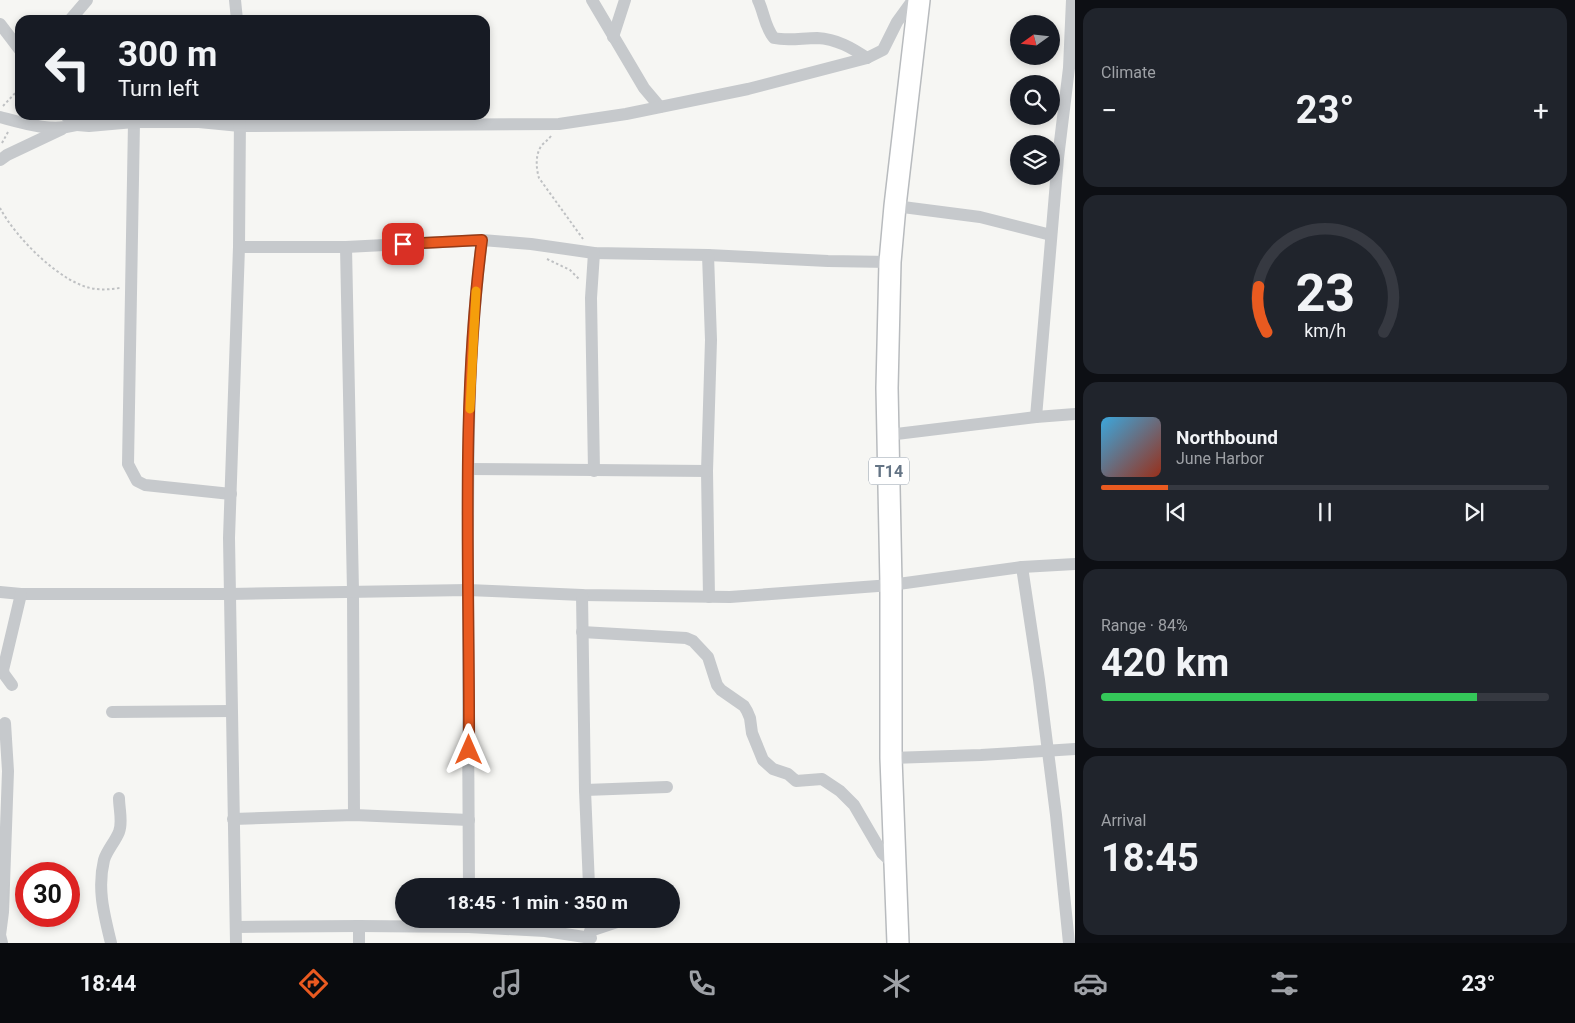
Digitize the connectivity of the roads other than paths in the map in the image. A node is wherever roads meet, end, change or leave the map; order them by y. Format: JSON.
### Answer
{"nodes":[{"id":1,"x":86,"y":0,"type":"edge"},
{"id":2,"x":236,"y":0,"type":"edge"},
{"id":3,"x":592,"y":0,"type":"edge"},
{"id":4,"x":625,"y":0,"type":"edge"},
{"id":5,"x":758,"y":0,"type":"edge"},
{"id":6,"x":913,"y":0,"type":"edge"},
{"id":7,"x":918,"y":0,"type":"edge"},
{"id":8,"x":1072,"y":0,"type":"edge"},
{"id":9,"x":74,"y":15,"type":"edge"},
{"id":10,"x":237,"y":15,"type":"edge"},
{"id":11,"x":0,"y":24,"type":"edge"},
{"id":12,"x":613,"y":37,"type":"junction"},
{"id":13,"x":15,"y":44,"type":"edge"},
{"id":14,"x":867,"y":58,"type":"junction"},
{"id":15,"x":660,"y":107,"type":"junction"},
{"id":16,"x":0,"y":117,"type":"edge"},
{"id":17,"x":240,"y":121,"type":"edge"},
{"id":18,"x":65,"y":122,"type":"edge"},
{"id":19,"x":134,"y":122,"type":"junction"},
{"id":20,"x":0,"y":160,"type":"edge"},
{"id":21,"x":894,"y":206,"type":"junction"},
{"id":22,"x":1051,"y":234,"type":"junction"},
{"id":23,"x":482,"y":240,"type":"junction"},
{"id":24,"x":240,"y":247,"type":"junction"},
{"id":25,"x":346,"y":247,"type":"junction"},
{"id":26,"x":594,"y":253,"type":"junction"},
{"id":27,"x":708,"y":255,"type":"junction"},
{"id":28,"x":890,"y":262,"type":"junction"},
{"id":29,"x":1075,"y":414,"type":"edge"},
{"id":30,"x":1036,"y":417,"type":"junction"},
{"id":31,"x":888,"y":435,"type":"junction"},
{"id":32,"x":468,"y":469,"type":"junction"},
{"id":33,"x":594,"y":471,"type":"junction"},
{"id":34,"x":707,"y":471,"type":"junction"},
{"id":35,"x":230,"y":494,"type":"junction"},
{"id":36,"x":1075,"y":564,"type":"edge"},
{"id":37,"x":1022,"y":567,"type":"junction"},
{"id":38,"x":891,"y":585,"type":"junction"},
{"id":39,"x":468,"y":590,"type":"junction"},
{"id":40,"x":353,"y":591,"type":"junction"},
{"id":41,"x":0,"y":592,"type":"edge"},
{"id":42,"x":21,"y":594,"type":"junction"},
{"id":43,"x":230,"y":594,"type":"junction"},
{"id":44,"x":582,"y":595,"type":"junction"},
{"id":45,"x":708,"y":596,"type":"junction"},
{"id":46,"x":582,"y":632,"type":"junction"},
{"id":47,"x":12,"y":685,"type":"dead end"},
{"id":48,"x":231,"y":710,"type":"junction"},
{"id":49,"x":112,"y":712,"type":"dead end"},
{"id":50,"x":5,"y":723,"type":"dead end"},
{"id":51,"x":1075,"y":748,"type":"edge"},
{"id":52,"x":1047,"y":751,"type":"junction"},
{"id":53,"x":891,"y":758,"type":"junction"},
{"id":54,"x":667,"y":787,"type":"dead end"},
{"id":55,"x":585,"y":790,"type":"junction"},
{"id":56,"x":119,"y":798,"type":"dead end"},
{"id":57,"x":354,"y":816,"type":"junction"},
{"id":58,"x":233,"y":819,"type":"junction"},
{"id":59,"x":468,"y":820,"type":"junction"},
{"id":60,"x":895,"y":865,"type":"junction"},
{"id":61,"x":469,"y":878,"type":"edge"},
{"id":62,"x":589,"y":878,"type":"edge"},
{"id":63,"x":1070,"y":909,"type":"edge"},
{"id":64,"x":395,"y":925,"type":"edge"},
{"id":65,"x":359,"y":926,"type":"junction"},
{"id":66,"x":236,"y":927,"type":"junction"},
{"id":67,"x":516,"y":928,"type":"edge"},
{"id":68,"x":603,"y":928,"type":"edge"},
{"id":69,"x":590,"y":933,"type":"edge"},
{"id":70,"x":0,"y":935,"type":"edge"},
{"id":71,"x":2,"y":943,"type":"edge"},
{"id":72,"x":111,"y":943,"type":"edge"},
{"id":73,"x":236,"y":943,"type":"edge"},
{"id":74,"x":359,"y":943,"type":"edge"},
{"id":75,"x":898,"y":943,"type":"edge"},
{"id":76,"x":1069,"y":943,"type":"edge"}],
"edges":[{"from":1,"to":9,"type":"street"},
{"from":2,"to":10,"type":"street"},
{"from":3,"to":12,"type":"street"},
{"from":4,"to":12,"type":"street"},
{"from":5,"to":14,"type":"street"},
{"from":6,"to":14,"type":"street"},
{"from":7,"to":21,"type":"highway","number":"T14"},
{"from":8,"to":22,"type":"street"},
{"from":11,"to":13,"type":"street"},
{"from":12,"to":15,"type":"street"},
{"from":14,"to":15,"type":"street"},
{"from":15,"to":17,"type":"street"},
{"from":16,"to":18,"type":"street"},
{"from":17,"to":19,"type":"street"},
{"from":17,"to":24,"type":"street"},
{"from":18,"to":19,"type":"street"},
{"from":18,"to":20,"type":"street"},
{"from":19,"to":35,"type":"street"},
{"from":21,"to":22,"type":"street"},
{"from":21,"to":28,"type":"highway","number":"T14"},
{"from":22,"to":30,"type":"street"},
{"from":23,"to":25,"type":"street"},
{"from":23,"to":26,"type":"street"},
{"from":23,"to":32,"type":"street"},
{"from":24,"to":25,"type":"street"},
{"from":24,"to":35,"type":"street"},
{"from":25,"to":40,"type":"street"},
{"from":26,"to":27,"type":"street"},
{"from":26,"to":33,"type":"street"},
{"from":27,"to":28,"type":"street"},
{"from":27,"to":34,"type":"street"},
{"from":28,"to":31,"type":"highway","number":"T14"},
{"from":29,"to":30,"type":"street"},
{"from":30,"to":31,"type":"street"},
{"from":31,"to":38,"type":"highway","number":"T14"},
{"from":32,"to":33,"type":"street"},
{"from":32,"to":39,"type":"street"},
{"from":33,"to":34,"type":"street"},
{"from":34,"to":45,"type":"street"},
{"from":35,"to":43,"type":"street"},
{"from":36,"to":37,"type":"street"},
{"from":37,"to":38,"type":"street"},
{"from":37,"to":52,"type":"street"},
{"from":38,"to":45,"type":"street"},
{"from":38,"to":53,"type":"highway","number":"T14"},
{"from":39,"to":40,"type":"street"},
{"from":39,"to":44,"type":"street"},
{"from":39,"to":59,"type":"street"},
{"from":40,"to":43,"type":"street"},
{"from":40,"to":57,"type":"street"},
{"from":41,"to":42,"type":"street"},
{"from":42,"to":43,"type":"street"},
{"from":42,"to":47,"type":"street"},
{"from":43,"to":48,"type":"street"},
{"from":44,"to":45,"type":"street"},
{"from":44,"to":46,"type":"street"},
{"from":46,"to":55,"type":"street"},
{"from":46,"to":60,"type":"street"},
{"from":48,"to":49,"type":"street"},
{"from":48,"to":58,"type":"street"},
{"from":50,"to":70,"type":"street"},
{"from":51,"to":52,"type":"street"},
{"from":52,"to":53,"type":"street"},
{"from":52,"to":63,"type":"street"},
{"from":53,"to":60,"type":"highway","number":"T14"},
{"from":54,"to":55,"type":"street"},
{"from":55,"to":62,"type":"street"},
{"from":56,"to":72,"type":"street"},
{"from":57,"to":58,"type":"street"},
{"from":57,"to":59,"type":"street"},
{"from":58,"to":66,"type":"street"},
{"from":59,"to":61,"type":"street"},
{"from":60,"to":75,"type":"highway","number":"T14"},
{"from":63,"to":76,"type":"street"},
{"from":64,"to":65,"type":"street"},
{"from":65,"to":66,"type":"street"},
{"from":65,"to":74,"type":"street"},
{"from":66,"to":73,"type":"street"},
{"from":67,"to":69,"type":"street"},
{"from":68,"to":69,"type":"street"},
{"from":70,"to":71,"type":"street"}]}
